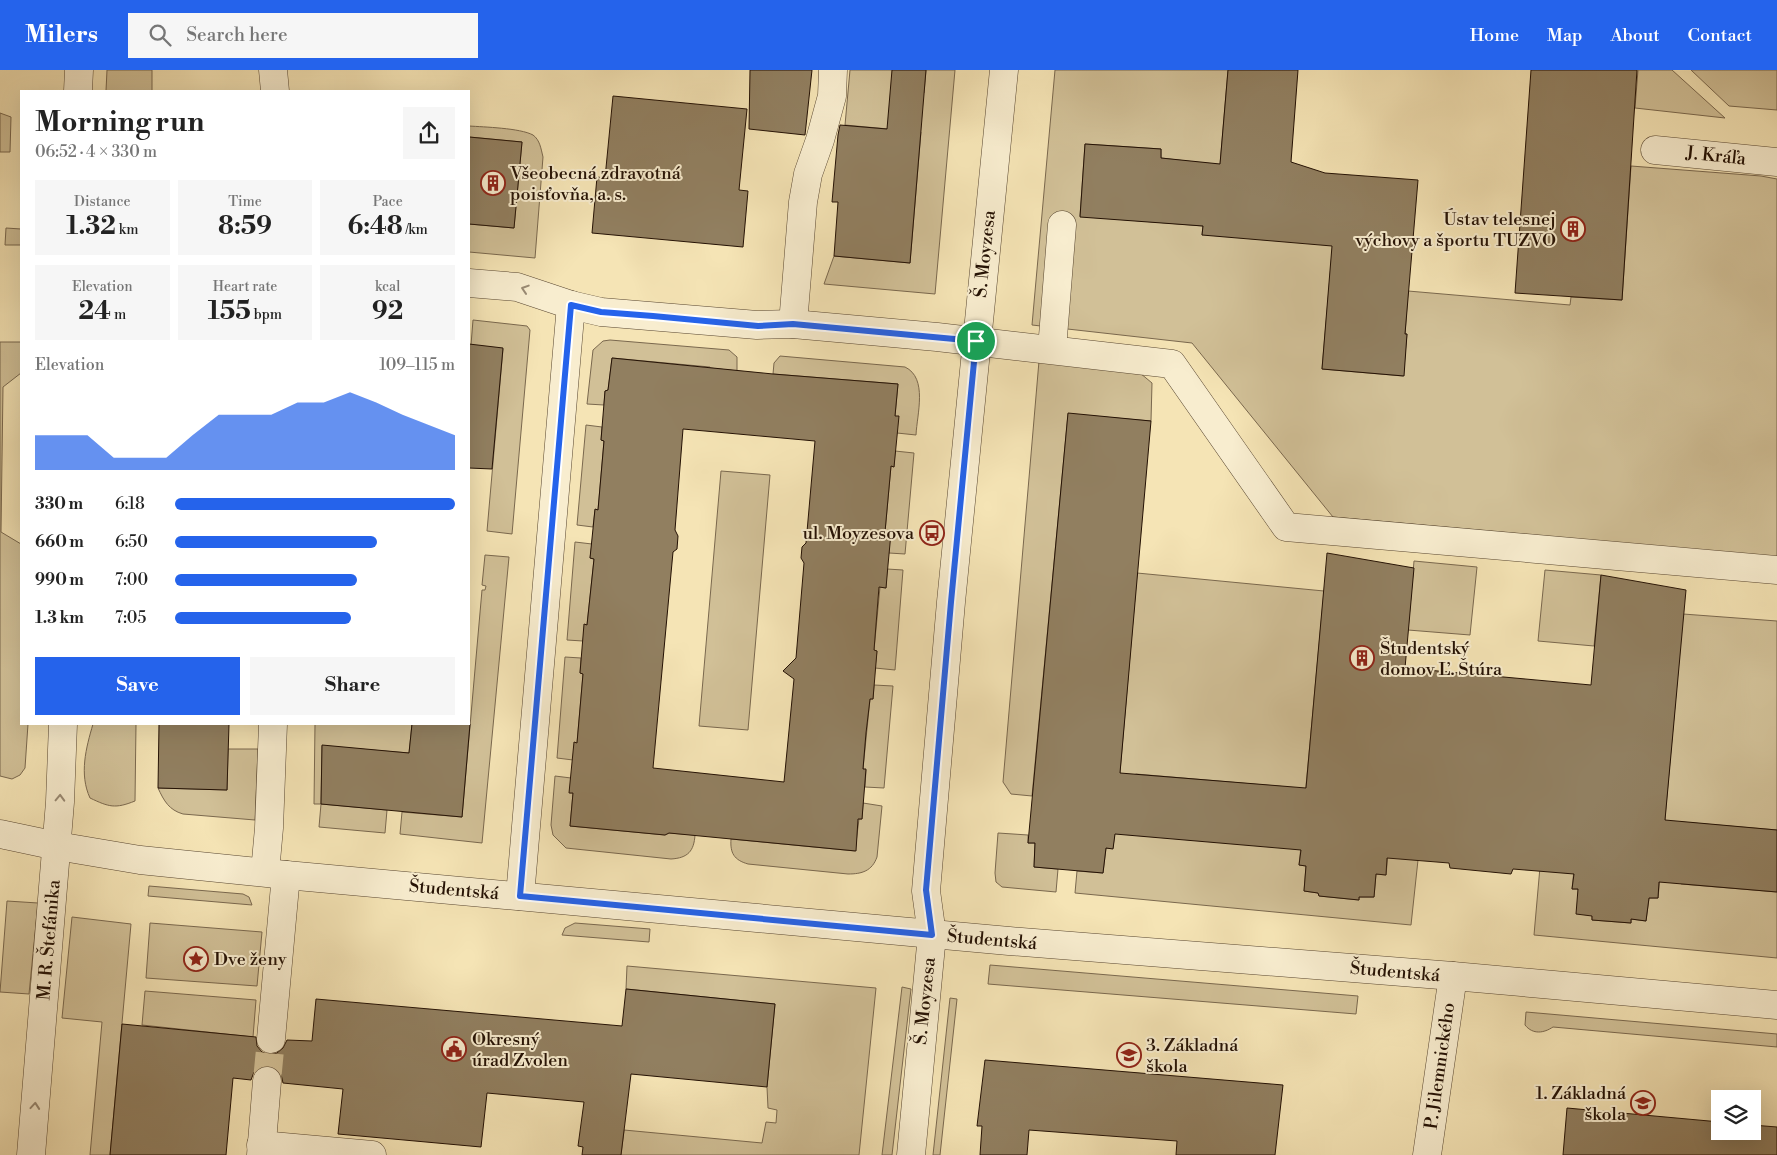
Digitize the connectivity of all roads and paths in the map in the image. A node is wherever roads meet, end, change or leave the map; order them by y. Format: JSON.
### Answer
{"nodes":[{"id":1,"x":79,"y":70,"type":"edge"},
{"id":2,"x":273,"y":70,"type":"edge"},
{"id":3,"x":833,"y":70,"type":"edge"},
{"id":4,"x":1004,"y":70,"type":"edge"},
{"id":5,"x":78,"y":90,"type":"edge"},
{"id":6,"x":275,"y":90,"type":"edge"},
{"id":7,"x":1655,"y":150,"type":"dead end"},
{"id":8,"x":1777,"y":162,"type":"edge"},
{"id":9,"x":1062,"y":225,"type":"dead end"},
{"id":10,"x":470,"y":283,"type":"edge"},
{"id":11,"x":571,"y":305,"type":"junction"},
{"id":12,"x":793,"y":324,"type":"junction"},
{"id":13,"x":976,"y":341,"type":"junction"},
{"id":14,"x":1052,"y":349,"type":"junction"},
{"id":15,"x":1777,"y":570,"type":"edge"},
{"id":16,"x":62,"y":725,"type":"edge"},
{"id":17,"x":272,"y":725,"type":"edge"},
{"id":18,"x":0,"y":834,"type":"edge"},
{"id":19,"x":57,"y":846,"type":"junction"},
{"id":20,"x":276,"y":874,"type":"junction"},
{"id":21,"x":520,"y":896,"type":"junction"},
{"id":22,"x":932,"y":935,"type":"junction"},
{"id":23,"x":1453,"y":976,"type":"junction"},
{"id":24,"x":1777,"y":1005,"type":"edge"},
{"id":25,"x":271,"y":1039,"type":"tunnel mouth"},
{"id":26,"x":267,"y":1081,"type":"tunnel mouth"},
{"id":27,"x":261,"y":1150,"type":"edge"},
{"id":28,"x":30,"y":1155,"type":"edge"},
{"id":29,"x":372,"y":1155,"type":"edge"},
{"id":30,"x":911,"y":1155,"type":"edge"},
{"id":31,"x":1427,"y":1155,"type":"edge"}],
"edges":[{"from":1,"to":5,"type":"street"},
{"from":2,"to":6,"type":"street"},
{"from":3,"to":12,"type":"street"},
{"from":4,"to":13,"type":"street","name":"Š. Moyzesa"},
{"from":7,"to":8,"type":"street","name":"J. Kráľa"},
{"from":9,"to":14,"type":"street"},
{"from":11,"to":10,"type":"street","one_way":true},
{"from":11,"to":12,"type":"street"},
{"from":11,"to":21,"type":"street"},
{"from":12,"to":13,"type":"street"},
{"from":13,"to":14,"type":"street"},
{"from":13,"to":22,"type":"street","name":"Š. Moyzesa"},
{"from":14,"to":15,"type":"street"},
{"from":19,"to":16,"type":"street","name":"M. R. Štefánika","one_way":true},
{"from":17,"to":20,"type":"street"},
{"from":18,"to":19,"type":"street","name":"Študentská"},
{"from":19,"to":20,"type":"street","name":"Študentská"},
{"from":28,"to":19,"type":"street","name":"M. R. Štefánika","one_way":true},
{"from":20,"to":21,"type":"street","name":"Študentská"},
{"from":20,"to":25,"type":"street"},
{"from":21,"to":22,"type":"street","name":"Študentská"},
{"from":22,"to":23,"type":"street","name":"Študentská"},
{"from":22,"to":30,"type":"street","name":"Š. Moyzesa"},
{"from":23,"to":24,"type":"street","name":"Študentská"},
{"from":23,"to":31,"type":"street","name":"P. Jilemnického"},
{"from":26,"to":27,"type":"street"},
{"from":27,"to":29,"type":"street"}]}
